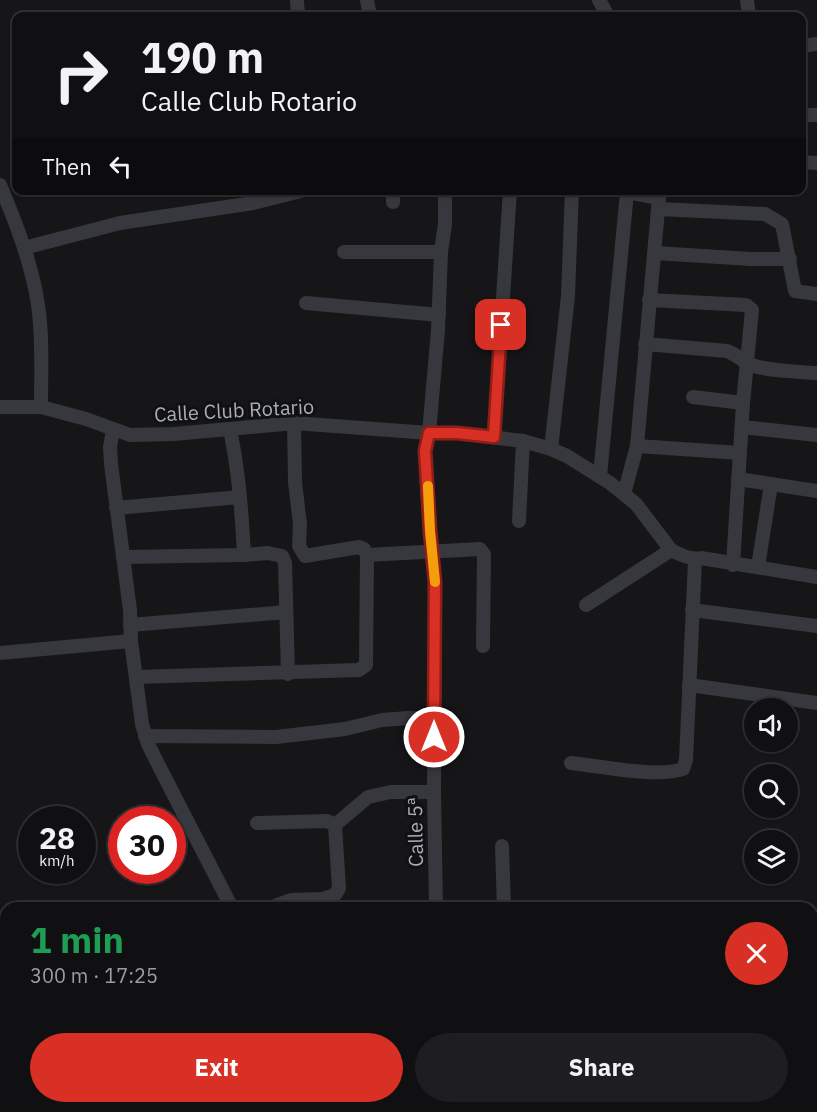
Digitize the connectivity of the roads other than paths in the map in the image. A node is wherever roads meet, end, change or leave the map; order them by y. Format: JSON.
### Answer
{"nodes":[{"id":1,"x":0,"y":185,"type":"edge"},
{"id":2,"x":284,"y":195,"type":"edge"},
{"id":3,"x":446,"y":195,"type":"edge"},
{"id":4,"x":510,"y":195,"type":"edge"},
{"id":5,"x":572,"y":195,"type":"edge"},
{"id":6,"x":627,"y":195,"type":"edge"},
{"id":7,"x":645,"y":195,"type":"edge"},
{"id":8,"x":659,"y":209,"type":"junction"},
{"id":9,"x":24,"y":248,"type":"junction"},
{"id":10,"x":344,"y":252,"type":"dead end"},
{"id":11,"x":441,"y":252,"type":"junction"},
{"id":12,"x":655,"y":253,"type":"junction"},
{"id":13,"x":790,"y":259,"type":"junction"},
{"id":14,"x":817,"y":294,"type":"edge"},
{"id":15,"x":649,"y":300,"type":"junction"},
{"id":16,"x":306,"y":303,"type":"dead end"},
{"id":17,"x":439,"y":315,"type":"junction"},
{"id":18,"x":645,"y":344,"type":"junction"},
{"id":19,"x":748,"y":363,"type":"junction"},
{"id":20,"x":817,"y":374,"type":"edge"},
{"id":21,"x":693,"y":397,"type":"dead end"},
{"id":22,"x":743,"y":403,"type":"junction"},
{"id":23,"x":0,"y":406,"type":"edge"},
{"id":24,"x":41,"y":407,"type":"junction"},
{"id":25,"x":294,"y":423,"type":"junction"},
{"id":26,"x":742,"y":427,"type":"junction"},
{"id":27,"x":113,"y":430,"type":"junction"},
{"id":28,"x":230,"y":430,"type":"junction"},
{"id":29,"x":429,"y":433,"type":"junction"},
{"id":30,"x":817,"y":435,"type":"edge"},
{"id":31,"x":494,"y":437,"type":"junction"},
{"id":32,"x":524,"y":441,"type":"junction"},
{"id":33,"x":637,"y":446,"type":"junction"},
{"id":34,"x":551,"y":449,"type":"junction"},
{"id":35,"x":740,"y":453,"type":"junction"},
{"id":36,"x":600,"y":476,"type":"junction"},
{"id":37,"x":738,"y":479,"type":"junction"},
{"id":38,"x":771,"y":484,"type":"junction"},
{"id":39,"x":817,"y":491,"type":"edge"},
{"id":40,"x":624,"y":494,"type":"junction"},
{"id":41,"x":240,"y":497,"type":"junction"},
{"id":42,"x":116,"y":508,"type":"junction"},
{"id":43,"x":519,"y":521,"type":"dead end"},
{"id":44,"x":671,"y":550,"type":"junction"},
{"id":45,"x":301,"y":552,"type":"junction"},
{"id":46,"x":432,"y":552,"type":"junction"},
{"id":47,"x":244,"y":555,"type":"junction"},
{"id":48,"x":367,"y":555,"type":"junction"},
{"id":49,"x":282,"y":556,"type":"junction"},
{"id":50,"x":123,"y":557,"type":"junction"},
{"id":51,"x":694,"y":560,"type":"junction"},
{"id":52,"x":734,"y":565,"type":"junction"},
{"id":53,"x":758,"y":567,"type":"junction"},
{"id":54,"x":817,"y":577,"type":"edge"},
{"id":55,"x":586,"y":605,"type":"dead end"},
{"id":56,"x":692,"y":610,"type":"junction"},
{"id":57,"x":286,"y":612,"type":"junction"},
{"id":58,"x":130,"y":625,"type":"junction"},
{"id":59,"x":817,"y":626,"type":"edge"},
{"id":60,"x":131,"y":641,"type":"junction"},
{"id":61,"x":483,"y":646,"type":"dead end"},
{"id":62,"x":0,"y":653,"type":"edge"},
{"id":63,"x":288,"y":674,"type":"junction"},
{"id":64,"x":137,"y":677,"type":"junction"},
{"id":65,"x":689,"y":685,"type":"junction"},
{"id":66,"x":817,"y":703,"type":"edge"},
{"id":67,"x":434,"y":719,"type":"junction"},
{"id":68,"x":145,"y":736,"type":"junction"},
{"id":69,"x":571,"y":763,"type":"dead end"},
{"id":70,"x":434,"y":792,"type":"junction"},
{"id":71,"x":257,"y":823,"type":"dead end"},
{"id":72,"x":335,"y":825,"type":"junction"},
{"id":73,"x":502,"y":846,"type":"dead end"},
{"id":74,"x":229,"y":902,"type":"edge"},
{"id":75,"x":286,"y":902,"type":"edge"},
{"id":76,"x":436,"y":902,"type":"edge"},
{"id":77,"x":504,"y":902,"type":"edge"}],
"edges":[{"from":1,"to":9,"type":"street"},
{"from":2,"to":9,"type":"street"},
{"from":3,"to":11,"type":"street","name":"Calle 5ª"},
{"from":4,"to":31,"type":"street"},
{"from":5,"to":34,"type":"street"},
{"from":6,"to":36,"type":"street"},
{"from":7,"to":8,"type":"street"},
{"from":8,"to":12,"type":"street"},
{"from":8,"to":13,"type":"street"},
{"from":9,"to":24,"type":"street"},
{"from":10,"to":11,"type":"street"},
{"from":11,"to":17,"type":"street","name":"Calle 5ª"},
{"from":12,"to":13,"type":"street"},
{"from":12,"to":15,"type":"street"},
{"from":13,"to":14,"type":"street"},
{"from":15,"to":18,"type":"street"},
{"from":15,"to":19,"type":"street"},
{"from":16,"to":17,"type":"street"},
{"from":17,"to":29,"type":"street","name":"Calle 5ª"},
{"from":18,"to":19,"type":"street"},
{"from":18,"to":33,"type":"street"},
{"from":19,"to":20,"type":"street"},
{"from":19,"to":22,"type":"street"},
{"from":21,"to":22,"type":"street"},
{"from":22,"to":26,"type":"street"},
{"from":23,"to":24,"type":"street","name":"Calle Club Rotario"},
{"from":24,"to":27,"type":"street","name":"Calle Club Rotario"},
{"from":25,"to":28,"type":"street","name":"Calle Club Rotario"},
{"from":25,"to":29,"type":"street","name":"Calle Club Rotario"},
{"from":25,"to":45,"type":"street"},
{"from":26,"to":30,"type":"street"},
{"from":26,"to":35,"type":"street"},
{"from":27,"to":28,"type":"street","name":"Calle Club Rotario"},
{"from":27,"to":42,"type":"street"},
{"from":28,"to":41,"type":"street"},
{"from":29,"to":31,"type":"street","name":"Calle Club Rotario"},
{"from":29,"to":46,"type":"street","name":"Calle 5ª"},
{"from":31,"to":32,"type":"street","name":"Calle Club Rotario"},
{"from":32,"to":34,"type":"street","name":"Calle Club Rotario"},
{"from":32,"to":43,"type":"street"},
{"from":33,"to":35,"type":"street"},
{"from":33,"to":40,"type":"street"},
{"from":34,"to":36,"type":"street","name":"Calle Club Rotario"},
{"from":35,"to":37,"type":"street"},
{"from":36,"to":40,"type":"street","name":"Calle Club Rotario"},
{"from":37,"to":38,"type":"street"},
{"from":37,"to":52,"type":"street"},
{"from":38,"to":39,"type":"street"},
{"from":38,"to":53,"type":"street"},
{"from":40,"to":44,"type":"street","name":"Calle Club Rotario"},
{"from":41,"to":42,"type":"street"},
{"from":41,"to":47,"type":"street"},
{"from":42,"to":50,"type":"street"},
{"from":44,"to":51,"type":"street"},
{"from":44,"to":55,"type":"street"},
{"from":45,"to":48,"type":"street"},
{"from":45,"to":49,"type":"street"},
{"from":46,"to":48,"type":"street"},
{"from":46,"to":61,"type":"street"},
{"from":46,"to":67,"type":"street","name":"Calle 5ª"},
{"from":47,"to":49,"type":"street"},
{"from":47,"to":50,"type":"street"},
{"from":48,"to":63,"type":"street"},
{"from":49,"to":57,"type":"street"},
{"from":50,"to":58,"type":"street"},
{"from":51,"to":52,"type":"street"},
{"from":51,"to":56,"type":"street"},
{"from":52,"to":53,"type":"street"},
{"from":53,"to":54,"type":"street"},
{"from":56,"to":59,"type":"street"},
{"from":56,"to":65,"type":"street"},
{"from":57,"to":58,"type":"street"},
{"from":57,"to":63,"type":"street"},
{"from":58,"to":60,"type":"street"},
{"from":60,"to":62,"type":"street"},
{"from":60,"to":64,"type":"street"},
{"from":63,"to":64,"type":"street"},
{"from":64,"to":68,"type":"street"},
{"from":65,"to":66,"type":"street"},
{"from":65,"to":69,"type":"street"},
{"from":67,"to":68,"type":"street"},
{"from":67,"to":70,"type":"street","name":"Calle 5ª"},
{"from":68,"to":74,"type":"street"},
{"from":70,"to":72,"type":"street"},
{"from":70,"to":76,"type":"street","name":"Calle 5ª"},
{"from":71,"to":72,"type":"street"},
{"from":72,"to":75,"type":"street"},
{"from":73,"to":77,"type":"street"}]}
